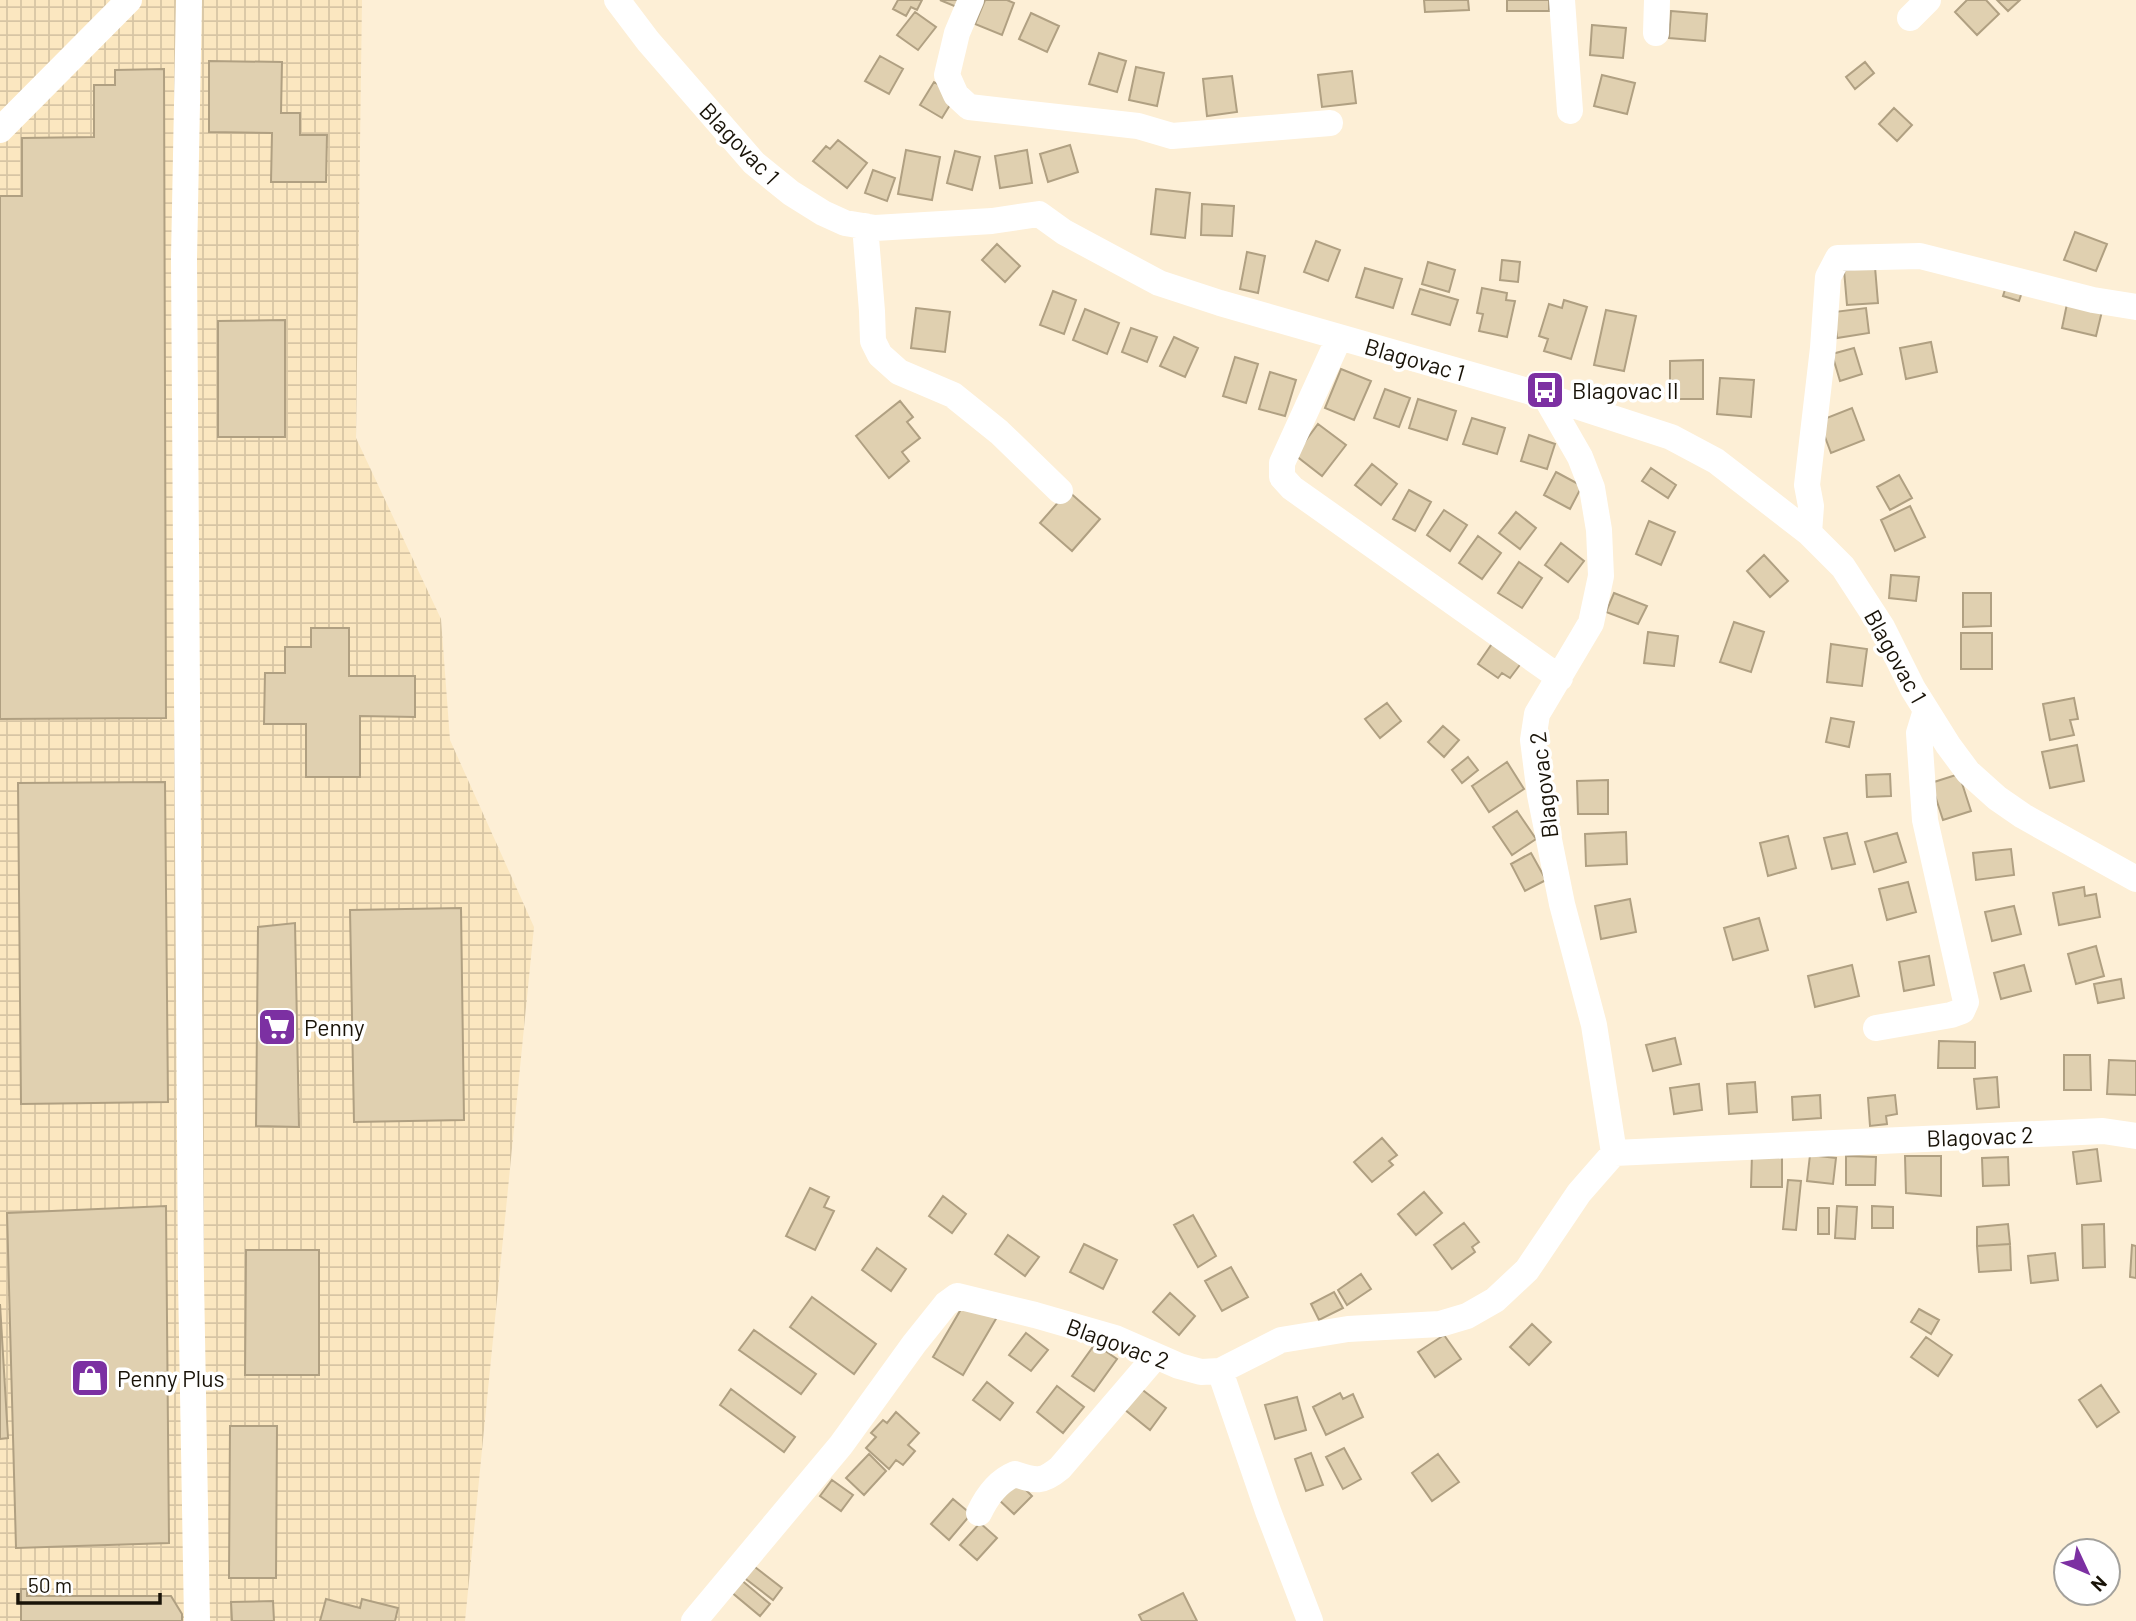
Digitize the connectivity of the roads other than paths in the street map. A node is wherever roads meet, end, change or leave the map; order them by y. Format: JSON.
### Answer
{"nodes":[{"id":1,"x":129,"y":0,"type":"edge"},
{"id":2,"x":189,"y":0,"type":"edge"},
{"id":3,"x":617,"y":0,"type":"edge"},
{"id":4,"x":971,"y":0,"type":"edge"},
{"id":5,"x":1563,"y":0,"type":"edge"},
{"id":6,"x":1657,"y":0,"type":"edge"},
{"id":7,"x":1656,"y":33,"type":"dead end"},
{"id":8,"x":1570,"y":111,"type":"dead end"},
{"id":9,"x":1329,"y":123,"type":"dead end"},
{"id":10,"x":0,"y":130,"type":"edge"},
{"id":11,"x":865,"y":226,"type":"junction"},
{"id":12,"x":2136,"y":307,"type":"edge"},
{"id":13,"x":1339,"y":338,"type":"junction"},
{"id":14,"x":1545,"y":396,"type":"junction"},
{"id":15,"x":1060,"y":491,"type":"dead end"},
{"id":16,"x":1809,"y":533,"type":"junction"},
{"id":17,"x":1560,"y":678,"type":"junction"},
{"id":18,"x":1926,"y":710,"type":"junction"},
{"id":19,"x":2136,"y":879,"type":"edge"},
{"id":20,"x":1876,"y":1028,"type":"dead end"},
{"id":21,"x":2136,"y":1136,"type":"edge"},
{"id":22,"x":1614,"y":1153,"type":"junction"},
{"id":23,"x":1156,"y":1356,"type":"junction"},
{"id":24,"x":1220,"y":1371,"type":"junction"},
{"id":25,"x":979,"y":1513,"type":"dead end"},
{"id":26,"x":197,"y":1621,"type":"edge"},
{"id":27,"x":694,"y":1621,"type":"edge"},
{"id":28,"x":1310,"y":1621,"type":"edge"}],
"edges":[{"from":1,"to":10,"type":"street"},
{"from":2,"to":26,"type":"street"},
{"from":3,"to":11,"type":"street","name":"Blagovac 1"},
{"from":4,"to":9,"type":"street"},
{"from":5,"to":8,"type":"street"},
{"from":6,"to":7,"type":"street"},
{"from":11,"to":13,"type":"street","name":"Blagovac 1"},
{"from":11,"to":15,"type":"street"},
{"from":12,"to":16,"type":"street"},
{"from":13,"to":14,"type":"street","name":"Blagovac 1"},
{"from":13,"to":17,"type":"street"},
{"from":14,"to":16,"type":"street","name":"Blagovac 1"},
{"from":14,"to":17,"type":"street","name":"Blagovac 2"},
{"from":16,"to":18,"type":"street","name":"Blagovac 1"},
{"from":17,"to":22,"type":"street","name":"Blagovac 2"},
{"from":18,"to":19,"type":"street","name":"Blagovac 1"},
{"from":18,"to":20,"type":"street"},
{"from":21,"to":22,"type":"street","name":"Blagovac 2"},
{"from":22,"to":24,"type":"street"},
{"from":23,"to":24,"type":"street","name":"Blagovac 2"},
{"from":23,"to":25,"type":"street"},
{"from":23,"to":27,"type":"street","name":"Blagovac 2"},
{"from":24,"to":28,"type":"street"}]}
